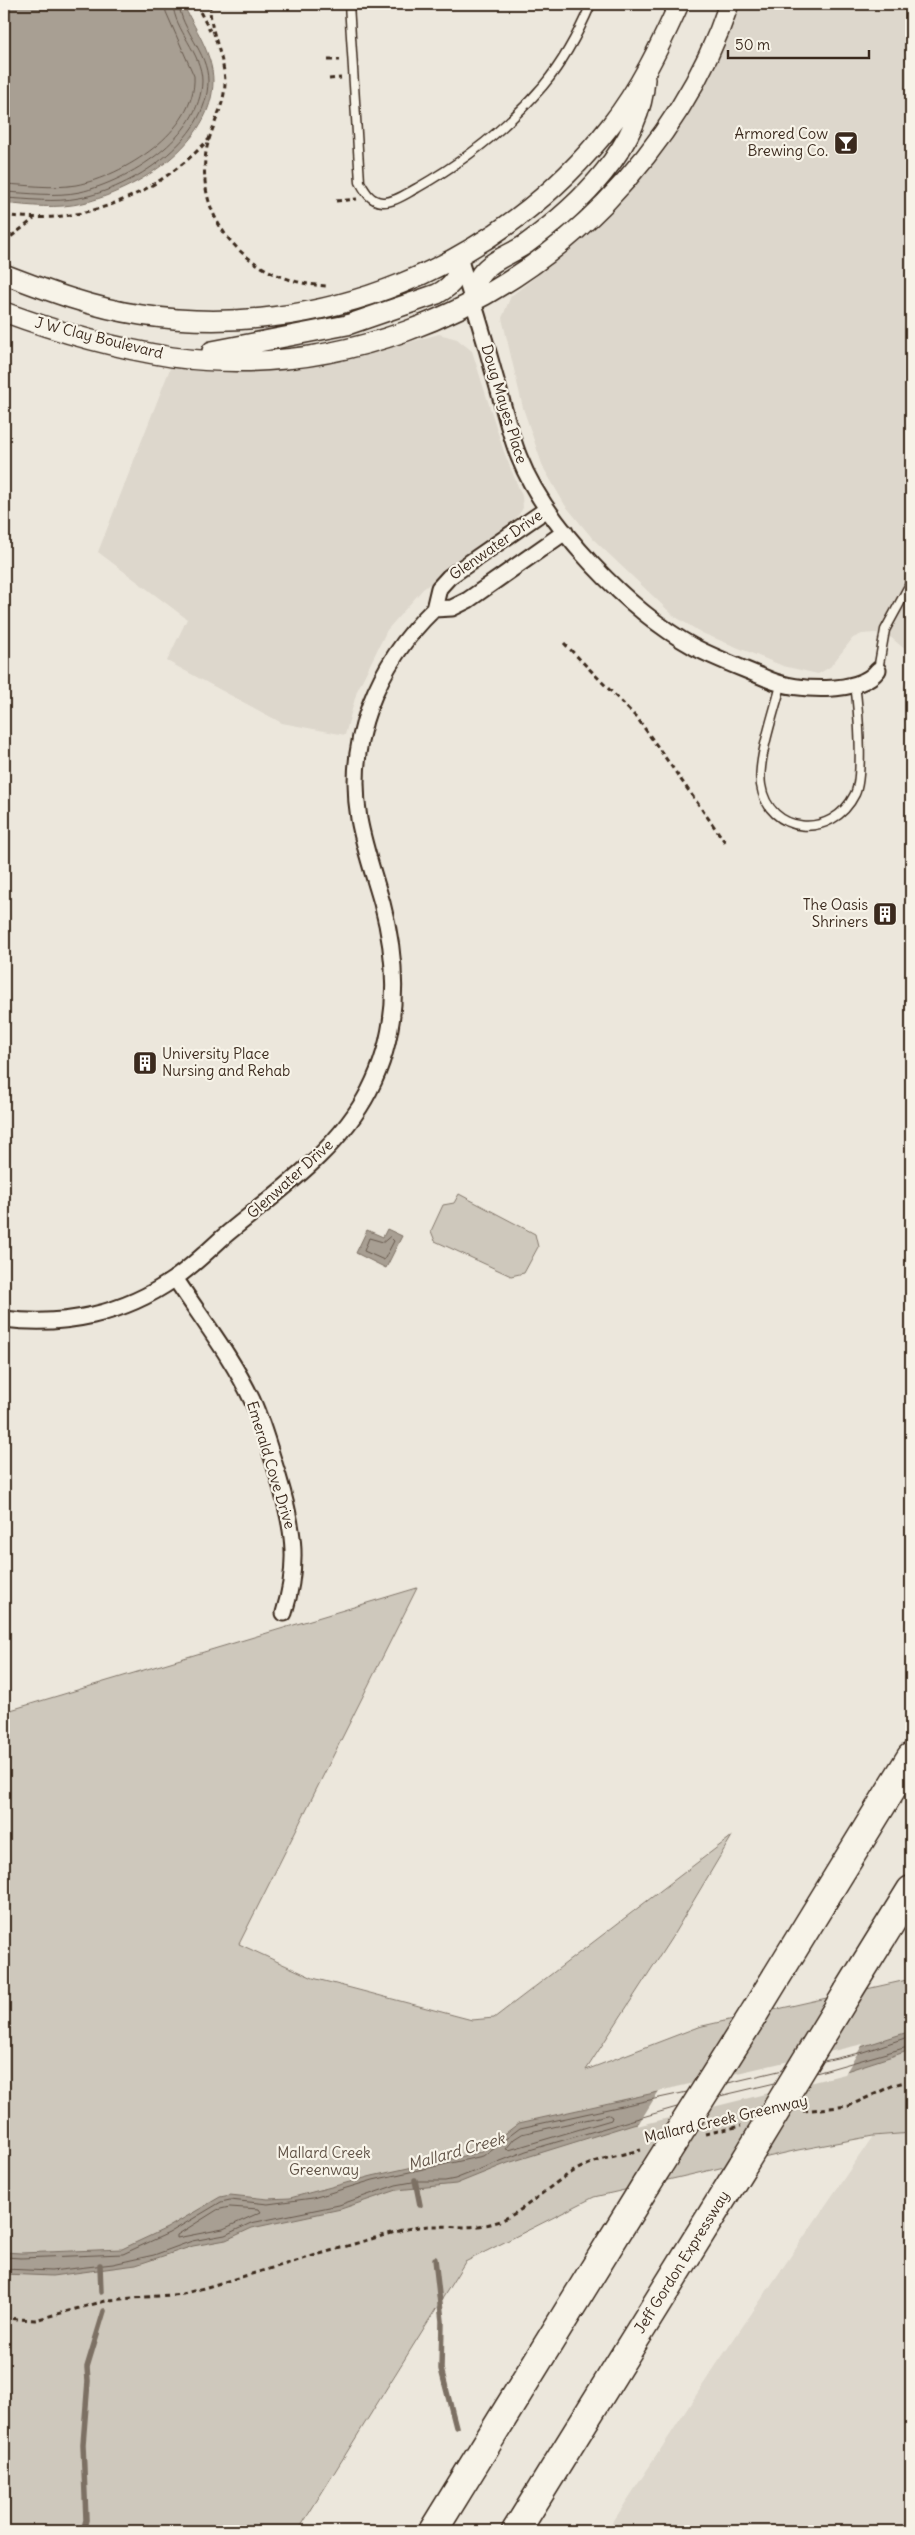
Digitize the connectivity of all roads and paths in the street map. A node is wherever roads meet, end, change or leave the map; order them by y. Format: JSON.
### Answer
{"nodes":[{"id":1,"x":196,"y":4,"type":"edge"},
{"id":2,"x":210,"y":4,"type":"edge"},
{"id":3,"x":349,"y":4,"type":"edge"},
{"id":4,"x":591,"y":4,"type":"edge"},
{"id":5,"x":679,"y":4,"type":"edge"},
{"id":6,"x":729,"y":4,"type":"edge"},
{"id":7,"x":214,"y":38,"type":"junction"},
{"id":8,"x":645,"y":75,"type":"junction"},
{"id":9,"x":209,"y":138,"type":"junction"},
{"id":10,"x":366,"y":195,"type":"junction"},
{"id":11,"x":336,"y":202,"type":"dead end"},
{"id":12,"x":4,"y":214,"type":"edge"},
{"id":13,"x":34,"y":218,"type":"junction"},
{"id":14,"x":4,"y":242,"type":"edge"},
{"id":15,"x":459,"y":256,"type":"junction"},
{"id":16,"x":4,"y":274,"type":"edge"},
{"id":17,"x":331,"y":286,"type":"dead end"},
{"id":18,"x":474,"y":303,"type":"junction"},
{"id":19,"x":4,"y":312,"type":"edge"},
{"id":20,"x":192,"y":359,"type":"junction"},
{"id":21,"x":547,"y":509,"type":"junction"},
{"id":22,"x":564,"y":532,"type":"junction"},
{"id":23,"x":911,"y":577,"type":"edge"},
{"id":24,"x":434,"y":609,"type":"junction"},
{"id":25,"x":564,"y":643,"type":"dead end"},
{"id":26,"x":878,"y":670,"type":"joint"},
{"id":27,"x":855,"y":684,"type":"junction"},
{"id":28,"x":781,"y":685,"type":"junction"},
{"id":29,"x":724,"y":842,"type":"dead end"},
{"id":30,"x":175,"y":1278,"type":"junction"},
{"id":31,"x":4,"y":1319,"type":"edge"},
{"id":32,"x":284,"y":1613,"type":"dead end"},
{"id":33,"x":911,"y":1757,"type":"edge"},
{"id":34,"x":911,"y":1890,"type":"edge"},
{"id":35,"x":911,"y":2080,"type":"edge"},
{"id":36,"x":800,"y":2112,"type":"dead end"},
{"id":37,"x":742,"y":2126,"type":"dead end"},
{"id":38,"x":703,"y":2135,"type":"dead end"},
{"id":39,"x":646,"y":2149,"type":"dead end"},
{"id":40,"x":4,"y":2318,"type":"edge"},
{"id":41,"x":433,"y":2531,"type":"edge"},
{"id":42,"x":516,"y":2531,"type":"edge"}],
"edges":[{"from":1,"to":7,"type":"path"},
{"from":2,"to":7,"type":"path"},
{"from":3,"to":10,"type":"lane"},
{"from":4,"to":10,"type":"lane"},
{"from":5,"to":8,"type":"street","name":"J W Clay Boulevard"},
{"from":6,"to":18,"type":"street","name":"J W Clay Boulevard"},
{"from":7,"to":9,"type":"path"},
{"from":8,"to":15,"type":"street","name":"J W Clay Boulevard"},
{"from":8,"to":18,"type":"street"},
{"from":9,"to":13,"type":"path"},
{"from":9,"to":17,"type":"path"},
{"from":10,"to":11,"type":"path"},
{"from":12,"to":13,"type":"path"},
{"from":13,"to":14,"type":"path"},
{"from":15,"to":16,"type":"street","name":"J W Clay Boulevard"},
{"from":15,"to":18,"type":"street","name":"Doug Mayes Place"},
{"from":15,"to":20,"type":"street"},
{"from":18,"to":20,"type":"street","name":"J W Clay Boulevard"},
{"from":18,"to":21,"type":"street","name":"Doug Mayes Place"},
{"from":19,"to":20,"type":"street","name":"J W Clay Boulevard"},
{"from":21,"to":22,"type":"street","name":"Doug Mayes Place"},
{"from":21,"to":24,"type":"street","name":"Glenwater Drive"},
{"from":22,"to":24,"type":"street","name":"Glenwater Drive"},
{"from":22,"to":28,"type":"street","name":"Doug Mayes Place"},
{"from":23,"to":26,"type":"lane"},
{"from":24,"to":30,"type":"street","name":"Glenwater Drive"},
{"from":25,"to":29,"type":"path"},
{"from":26,"to":27,"type":"street","name":"Doug Mayes Place"},
{"from":27,"to":28,"type":"street","name":"Doug Mayes Place"},
{"from":27,"to":28,"type":"lane"},
{"from":30,"to":31,"type":"street","name":"Glenwater Drive"},
{"from":30,"to":32,"type":"street","name":"Emerald Cove Drive"},
{"from":33,"to":41,"type":"highway","bridge":true},
{"from":34,"to":42,"type":"highway","name":"Jeff Gordon Expressway","bridge":true},
{"from":35,"to":36,"type":"path","name":"Mallard Creek Greenway"},
{"from":37,"to":38,"type":"path","name":"Mallard Creek Greenway"},
{"from":39,"to":40,"type":"path","name":"Mallard Creek Greenway"}]}
